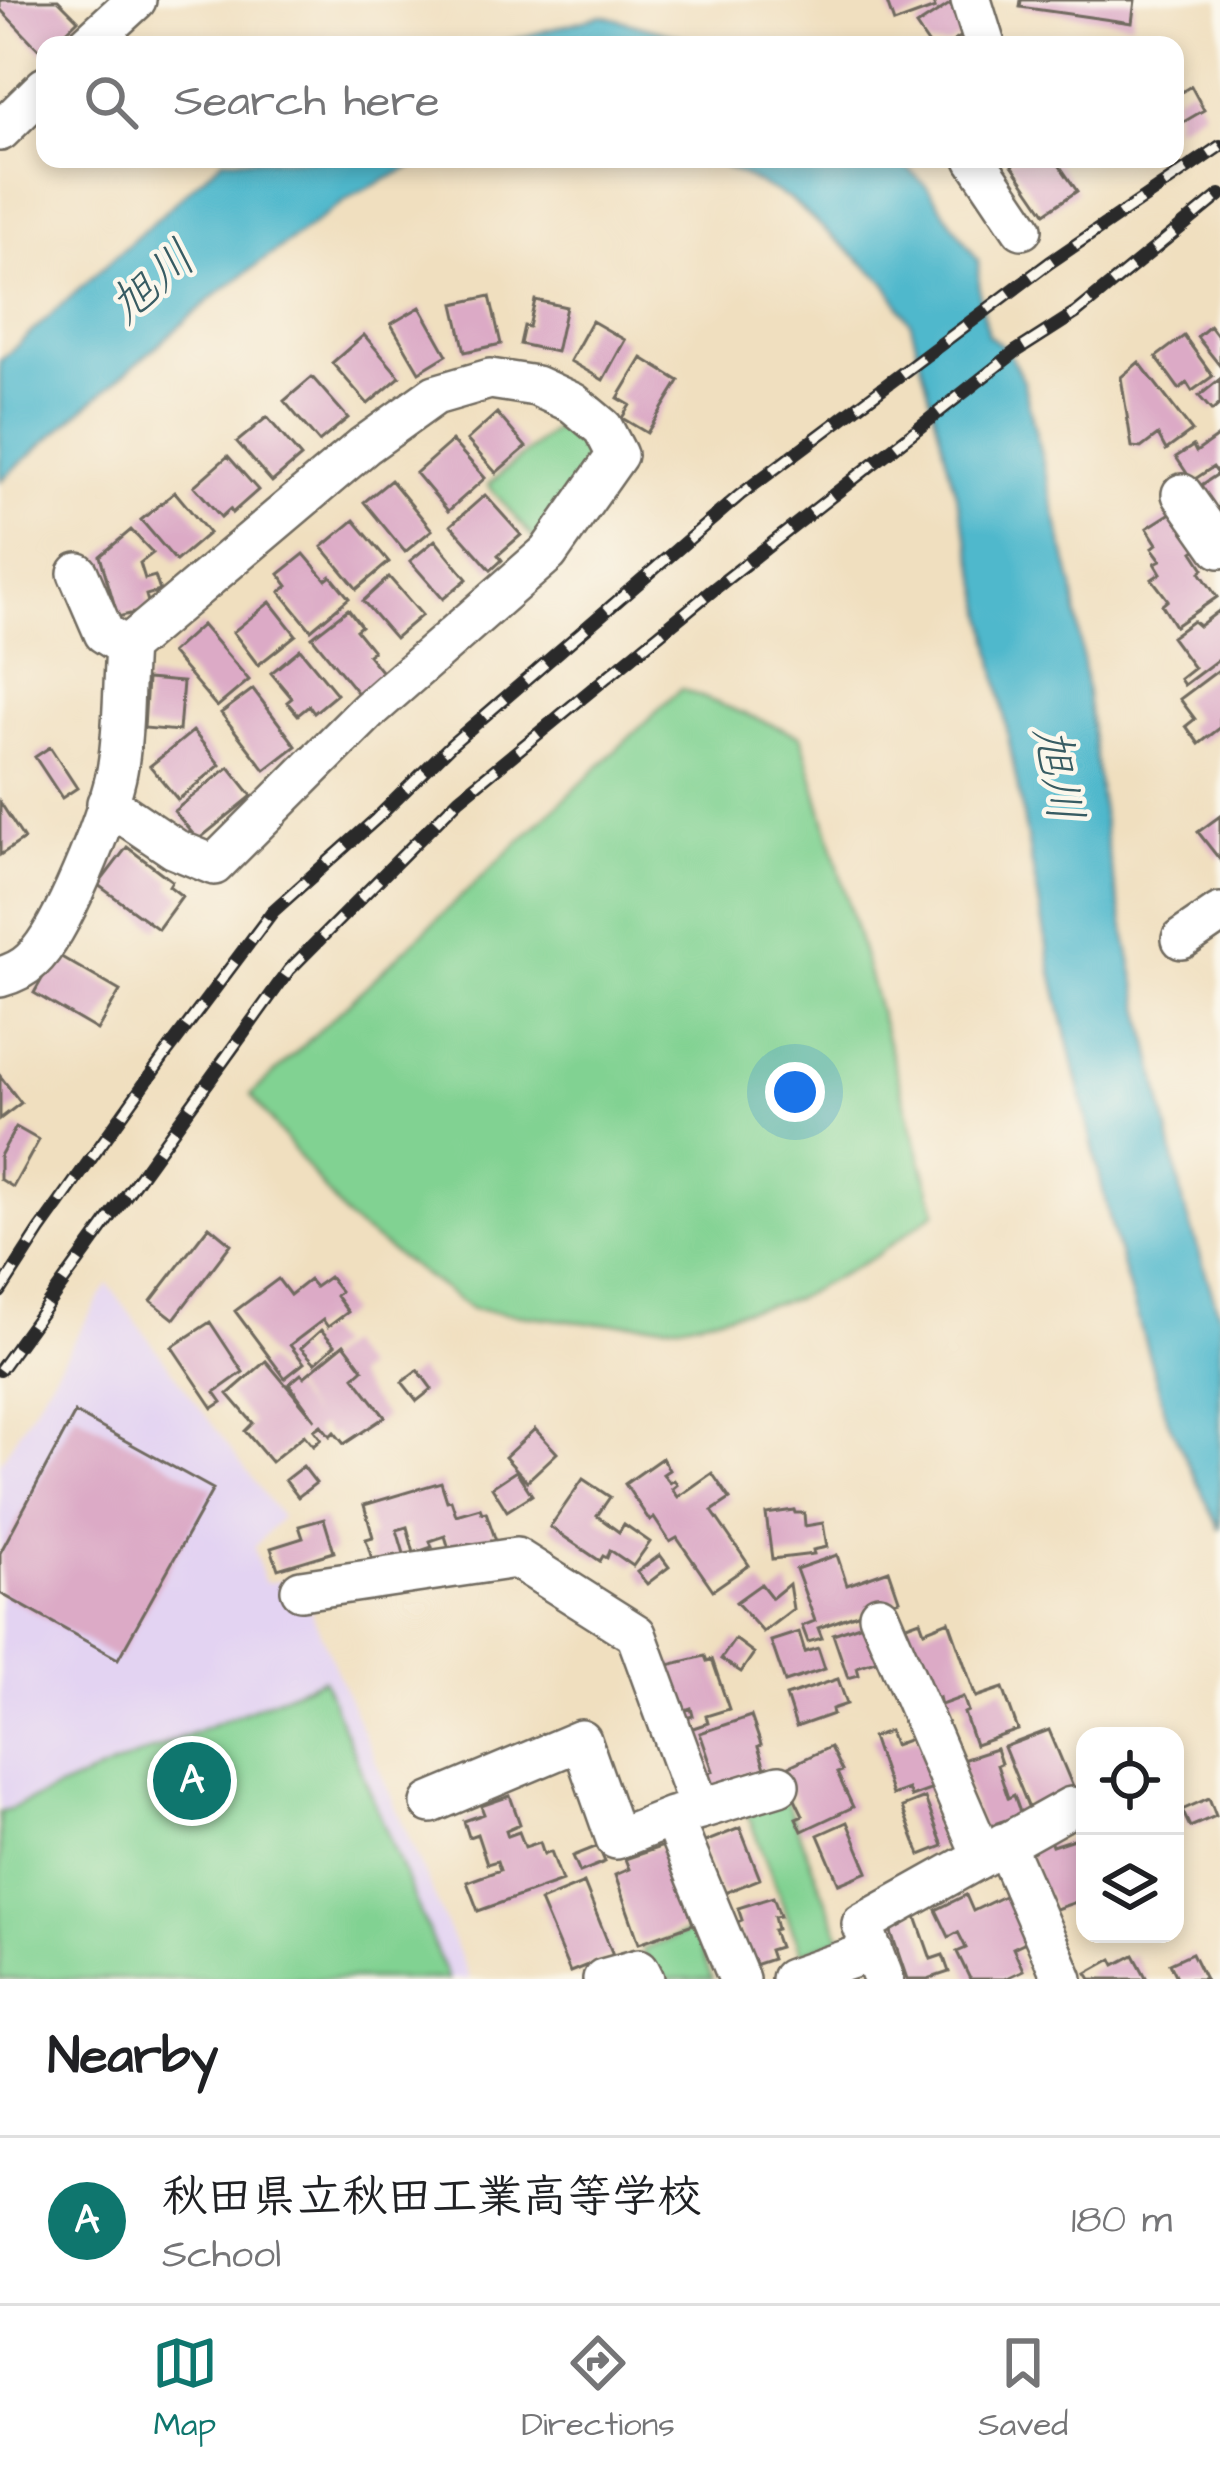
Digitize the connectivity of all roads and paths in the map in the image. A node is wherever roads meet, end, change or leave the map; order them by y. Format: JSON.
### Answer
{"nodes":[{"id":1,"x":136,"y":0,"type":"edge"},
{"id":2,"x":971,"y":0,"type":"edge"},
{"id":3,"x":97,"y":36,"type":"edge"},
{"id":4,"x":982,"y":36,"type":"edge"},
{"id":5,"x":36,"y":96,"type":"edge"},
{"id":6,"x":0,"y":131,"type":"edge"},
{"id":7,"x":981,"y":168,"type":"edge"},
{"id":8,"x":1022,"y":229,"type":"dead end"},
{"id":9,"x":1182,"y":494,"type":"dead end"},
{"id":10,"x":1220,"y":548,"type":"edge"},
{"id":11,"x":78,"y":573,"type":"dead end"},
{"id":12,"x":126,"y":647,"type":"junction"},
{"id":13,"x":106,"y":803,"type":"junction"},
{"id":14,"x":1220,"y":914,"type":"edge"},
{"id":15,"x":1182,"y":938,"type":"dead end"},
{"id":16,"x":0,"y":977,"type":"edge"},
{"id":17,"x":301,"y":1590,"type":"dead end"},
{"id":18,"x":878,"y":1615,"type":"dead end"},
{"id":19,"x":779,"y":1785,"type":"dead end"},
{"id":20,"x":431,"y":1803,"type":"dead end"},
{"id":21,"x":1071,"y":1807,"type":"dead end"},
{"id":22,"x":686,"y":1813,"type":"junction"},
{"id":23,"x":993,"y":1849,"type":"junction"},
{"id":24,"x":878,"y":1965,"type":"edge"},
{"id":25,"x":603,"y":1979,"type":"edge"},
{"id":26,"x":644,"y":1979,"type":"edge"},
{"id":27,"x":739,"y":1979,"type":"edge"},
{"id":28,"x":791,"y":1979,"type":"edge"},
{"id":29,"x":1063,"y":1979,"type":"edge"}],
"edges":[{"from":1,"to":3,"type":"street"},
{"from":2,"to":4,"type":"street"},
{"from":5,"to":6,"type":"street"},
{"from":7,"to":8,"type":"street"},
{"from":9,"to":10,"type":"street"},
{"from":11,"to":12,"type":"street"},
{"from":12,"to":13,"type":"street"},
{"from":12,"to":13,"type":"street"},
{"from":13,"to":16,"type":"street"},
{"from":14,"to":15,"type":"street"},
{"from":17,"to":22,"type":"street"},
{"from":18,"to":23,"type":"street"},
{"from":19,"to":22,"type":"street"},
{"from":20,"to":22,"type":"street"},
{"from":21,"to":23,"type":"street"},
{"from":22,"to":27,"type":"street"},
{"from":23,"to":24,"type":"street"},
{"from":23,"to":29,"type":"street"},
{"from":24,"to":28,"type":"street"},
{"from":25,"to":26,"type":"street"}]}
